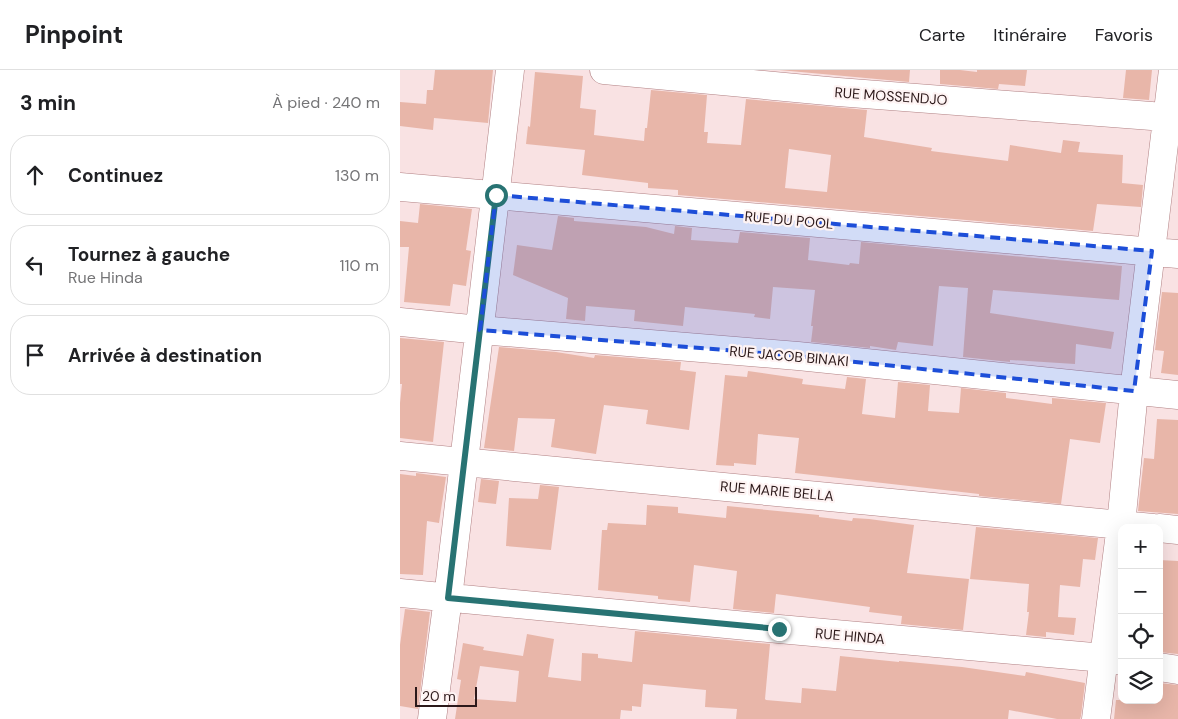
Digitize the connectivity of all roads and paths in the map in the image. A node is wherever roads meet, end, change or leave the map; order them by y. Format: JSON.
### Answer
{"nodes":[{"id":1,"x":510,"y":70,"type":"edge"},
{"id":2,"x":604,"y":70,"type":"edge"},
{"id":3,"x":1173,"y":70,"type":"edge"},
{"id":4,"x":1173,"y":117,"type":"edge"},
{"id":5,"x":400,"y":187,"type":"edge"},
{"id":6,"x":496,"y":195,"type":"junction"},
{"id":7,"x":1165,"y":253,"type":"edge"},
{"id":8,"x":400,"y":322,"type":"edge"},
{"id":9,"x":480,"y":330,"type":"junction"},
{"id":10,"x":1134,"y":391,"type":"junction"},
{"id":11,"x":1178,"y":395,"type":"edge"},
{"id":12,"x":400,"y":456,"type":"edge"},
{"id":13,"x":464,"y":462,"type":"junction"},
{"id":14,"x":1121,"y":524,"type":"edge"},
{"id":15,"x":1118,"y":525,"type":"edge"},
{"id":16,"x":1163,"y":528,"type":"edge"},
{"id":17,"x":1178,"y":530,"type":"edge"},
{"id":18,"x":1118,"y":569,"type":"edge"},
{"id":19,"x":400,"y":593,"type":"edge"},
{"id":20,"x":448,"y":598,"type":"junction"},
{"id":21,"x":1113,"y":659,"type":"edge"},
{"id":22,"x":1163,"y":668,"type":"edge"},
{"id":23,"x":1178,"y":670,"type":"edge"},
{"id":24,"x":432,"y":719,"type":"edge"},
{"id":25,"x":1096,"y":719,"type":"edge"}],
"edges":[{"from":1,"to":6,"type":"street"},
{"from":2,"to":4,"type":"street","name":"RUE MOSSENDJO"},
{"from":3,"to":4,"type":"street"},
{"from":4,"to":7,"type":"street"},
{"from":5,"to":6,"type":"street","name":"RUE DU POOL"},
{"from":6,"to":7,"type":"street","name":"RUE DU POOL"},
{"from":6,"to":9,"type":"street"},
{"from":7,"to":10,"type":"street"},
{"from":8,"to":9,"type":"street","name":"RUE JACOB BINAKI"},
{"from":9,"to":10,"type":"street","name":"RUE JACOB BINAKI"},
{"from":9,"to":13,"type":"street"},
{"from":10,"to":11,"type":"street","name":"RUE JACOB BINAKI"},
{"from":10,"to":14,"type":"street"},
{"from":12,"to":13,"type":"street","name":"RUE MARIE BELLA"},
{"from":13,"to":15,"type":"street","name":"RUE MARIE BELLA"},
{"from":13,"to":20,"type":"street"},
{"from":16,"to":17,"type":"street"},
{"from":18,"to":21,"type":"street"},
{"from":19,"to":20,"type":"street","name":"RUE HINDA"},
{"from":20,"to":21,"type":"street","name":"RUE HINDA"},
{"from":20,"to":24,"type":"street"},
{"from":21,"to":25,"type":"street"},
{"from":22,"to":23,"type":"street"}]}
